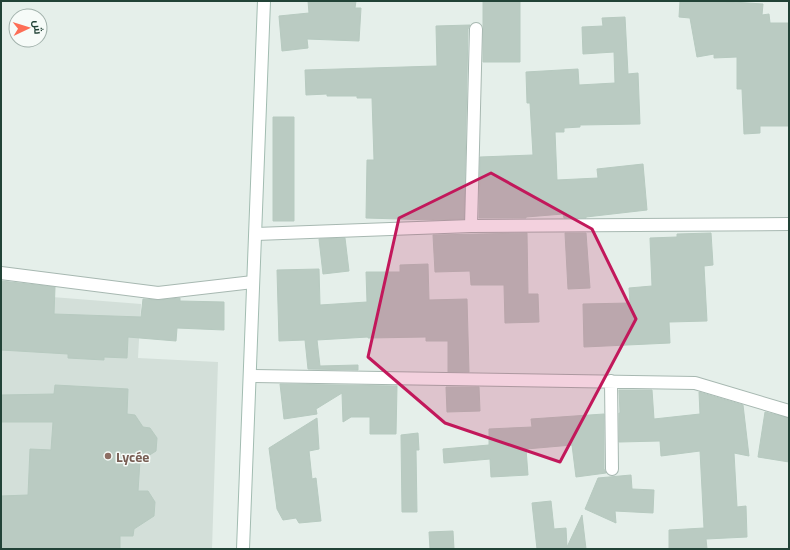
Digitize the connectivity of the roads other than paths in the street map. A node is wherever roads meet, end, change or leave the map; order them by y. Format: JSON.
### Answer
{"nodes":[{"id":1,"x":264,"y":1,"type":"edge"},
{"id":2,"x":476,"y":29,"type":"dead end"},
{"id":3,"x":789,"y":224,"type":"edge"},
{"id":4,"x":471,"y":226,"type":"junction"},
{"id":5,"x":256,"y":234,"type":"junction"},
{"id":6,"x":1,"y":273,"type":"edge"},
{"id":7,"x":253,"y":282,"type":"junction"},
{"id":8,"x":250,"y":376,"type":"junction"},
{"id":9,"x":611,"y":381,"type":"junction"},
{"id":10,"x":789,"y":411,"type":"edge"},
{"id":11,"x":612,"y":469,"type":"dead end"},
{"id":12,"x":243,"y":549,"type":"edge"}],
"edges":[{"from":1,"to":5,"type":"street"},
{"from":2,"to":4,"type":"street"},
{"from":3,"to":4,"type":"street"},
{"from":4,"to":5,"type":"street"},
{"from":5,"to":7,"type":"street"},
{"from":6,"to":7,"type":"street"},
{"from":7,"to":8,"type":"street"},
{"from":8,"to":9,"type":"street"},
{"from":8,"to":12,"type":"street"},
{"from":9,"to":10,"type":"street"},
{"from":9,"to":11,"type":"street"}]}
